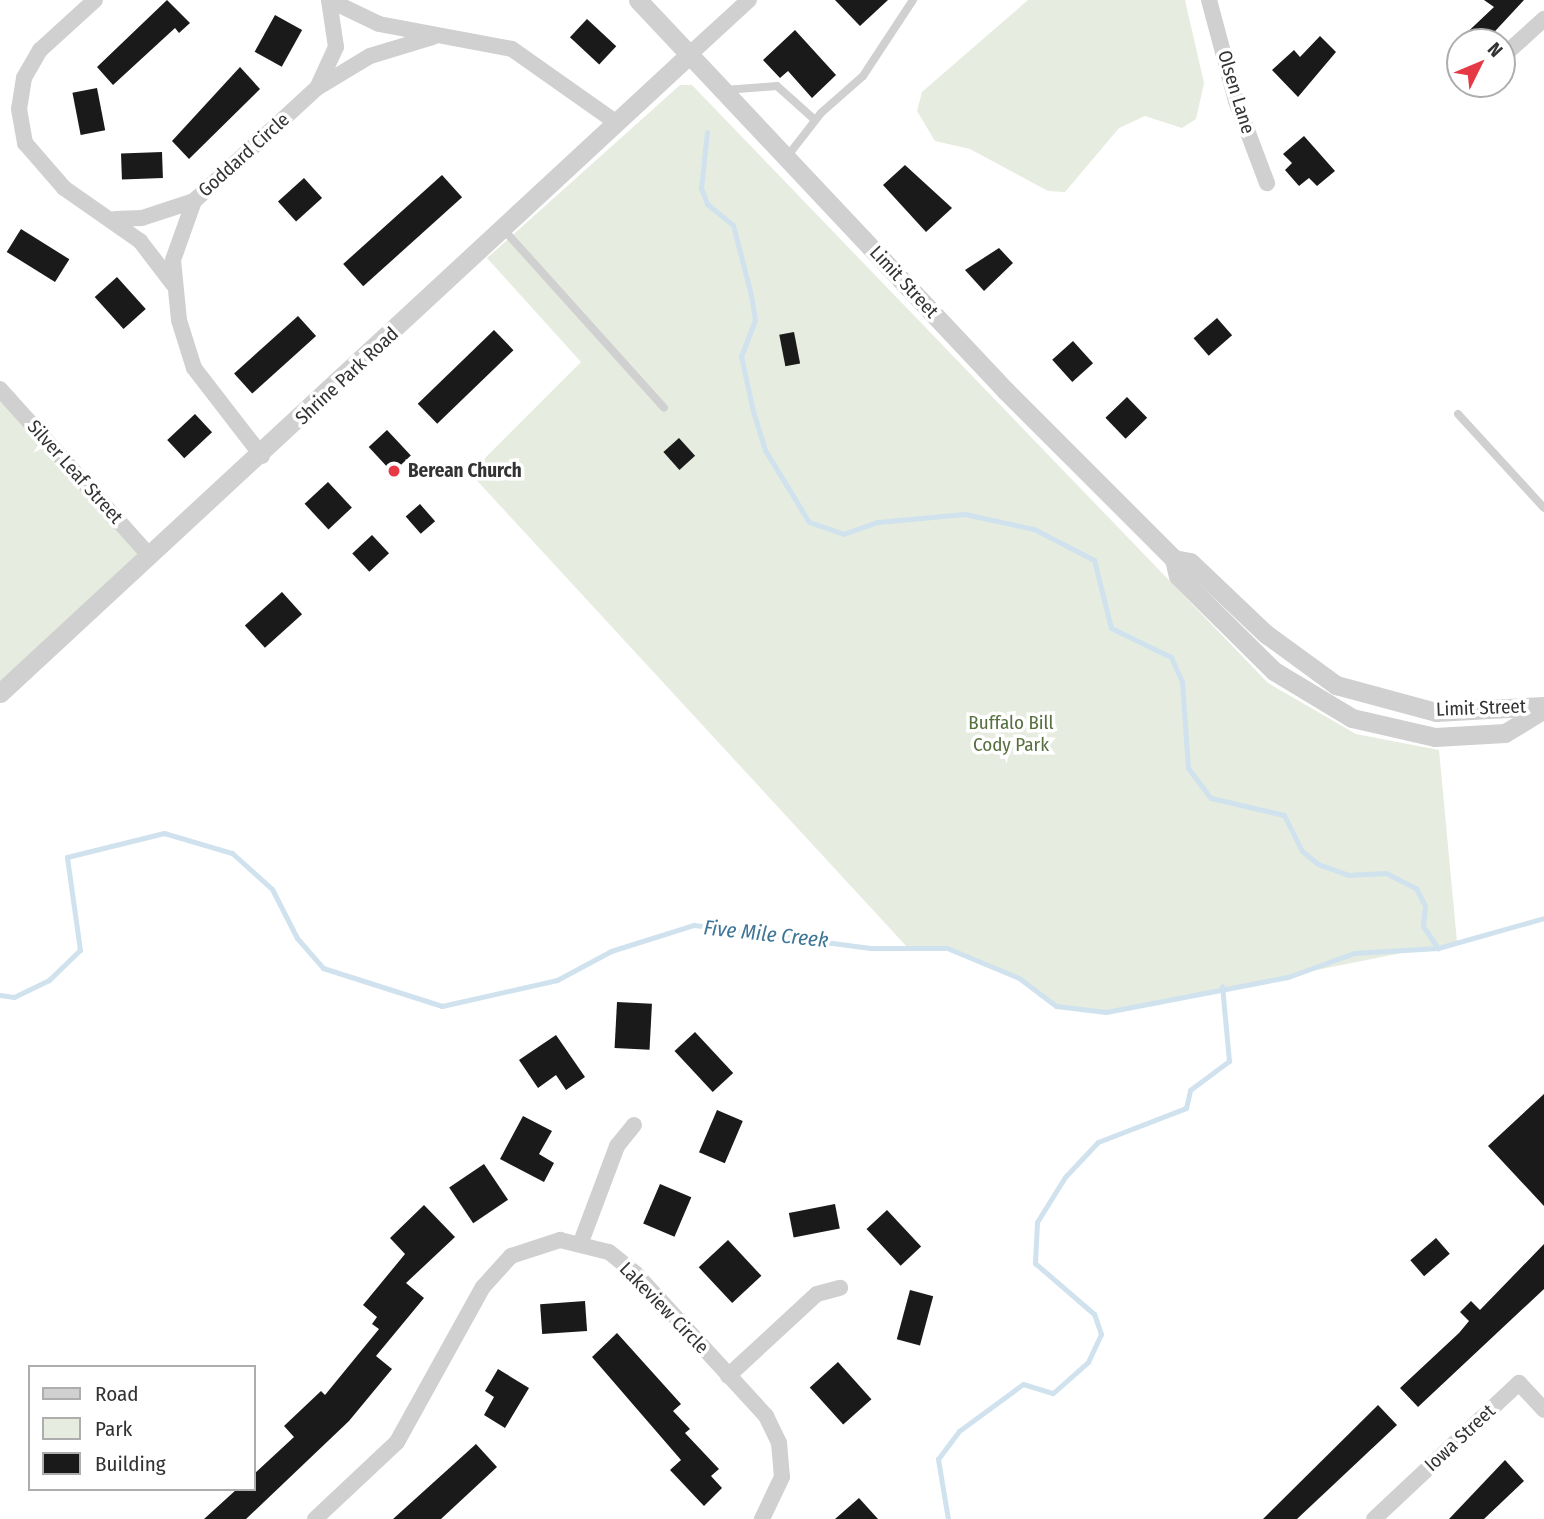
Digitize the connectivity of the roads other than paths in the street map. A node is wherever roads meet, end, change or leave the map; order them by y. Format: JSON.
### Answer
{"nodes":[{"id":1,"x":95,"y":0,"type":"edge"},
{"id":2,"x":329,"y":0,"type":"edge"},
{"id":3,"x":638,"y":0,"type":"edge"},
{"id":4,"x":748,"y":0,"type":"edge"},
{"id":5,"x":914,"y":0,"type":"edge"},
{"id":6,"x":1209,"y":0,"type":"edge"},
{"id":7,"x":1544,"y":19,"type":"edge"},
{"id":8,"x":433,"y":37,"type":"junction"},
{"id":9,"x":1516,"y":44,"type":"edge"},
{"id":10,"x":690,"y":54,"type":"junction"},
{"id":11,"x":317,"y":88,"type":"junction"},
{"id":12,"x":722,"y":91,"type":"junction"},
{"id":13,"x":815,"y":120,"type":"junction"},
{"id":14,"x":617,"y":123,"type":"junction"},
{"id":15,"x":786,"y":158,"type":"junction"},
{"id":16,"x":1267,"y":183,"type":"dead end"},
{"id":17,"x":194,"y":201,"type":"junction"},
{"id":18,"x":114,"y":219,"type":"junction"},
{"id":19,"x":504,"y":230,"type":"junction"},
{"id":20,"x":173,"y":284,"type":"junction"},
{"id":21,"x":0,"y":389,"type":"edge"},
{"id":22,"x":664,"y":408,"type":"dead end"},
{"id":23,"x":1458,"y":414,"type":"dead end"},
{"id":24,"x":262,"y":456,"type":"junction"},
{"id":25,"x":1544,"y":508,"type":"edge"},
{"id":26,"x":150,"y":556,"type":"junction"},
{"id":27,"x":1174,"y":559,"type":"junction"},
{"id":28,"x":0,"y":693,"type":"edge"},
{"id":29,"x":1544,"y":707,"type":"edge"},
{"id":30,"x":634,"y":1125,"type":"dead end"},
{"id":31,"x":581,"y":1242,"type":"junction"},
{"id":32,"x":840,"y":1288,"type":"dead end"},
{"id":33,"x":728,"y":1376,"type":"junction"},
{"id":34,"x":1544,"y":1410,"type":"edge"},
{"id":35,"x":316,"y":1519,"type":"edge"},
{"id":36,"x":762,"y":1519,"type":"edge"},
{"id":37,"x":1374,"y":1519,"type":"edge"}],
"edges":[{"from":1,"to":18,"type":"street"},
{"from":2,"to":8,"type":"street","name":"Goddard Circle"},
{"from":2,"to":11,"type":"street"},
{"from":3,"to":10,"type":"street","name":"Limit Street"},
{"from":4,"to":10,"type":"street"},
{"from":5,"to":13,"type":"lane"},
{"from":6,"to":16,"type":"street","name":"Olsen Lane"},
{"from":7,"to":9,"type":"street"},
{"from":8,"to":11,"type":"street","name":"Goddard Circle"},
{"from":8,"to":14,"type":"street","name":"Goddard Circle"},
{"from":10,"to":12,"type":"street","name":"Limit Street"},
{"from":10,"to":14,"type":"street","name":"Shrine Park Road"},
{"from":11,"to":17,"type":"street","name":"Goddard Circle"},
{"from":12,"to":13,"type":"lane"},
{"from":12,"to":15,"type":"street","name":"Limit Street"},
{"from":13,"to":15,"type":"lane"},
{"from":14,"to":19,"type":"street","name":"Shrine Park Road"},
{"from":15,"to":27,"type":"street","name":"Limit Street"},
{"from":17,"to":18,"type":"street"},
{"from":17,"to":20,"type":"street","name":"Goddard Circle"},
{"from":18,"to":20,"type":"street"},
{"from":19,"to":22,"type":"lane"},
{"from":19,"to":24,"type":"street","name":"Shrine Park Road"},
{"from":20,"to":24,"type":"street","name":"Goddard Circle"},
{"from":21,"to":26,"type":"street","name":"Silver Leaf Street"},
{"from":23,"to":25,"type":"lane"},
{"from":24,"to":26,"type":"street","name":"Shrine Park Road"},
{"from":26,"to":28,"type":"street","name":"Shrine Park Road"},
{"from":27,"to":29,"type":"street","name":"Limit Street"},
{"from":27,"to":29,"type":"street","name":"Limit Street"},
{"from":30,"to":31,"type":"street"},
{"from":31,"to":33,"type":"street","name":"Lakeview Circle"},
{"from":31,"to":35,"type":"street"},
{"from":32,"to":33,"type":"street"},
{"from":33,"to":36,"type":"street","name":"Lakeview Circle"},
{"from":34,"to":37,"type":"street","name":"Iowa Street"}]}
